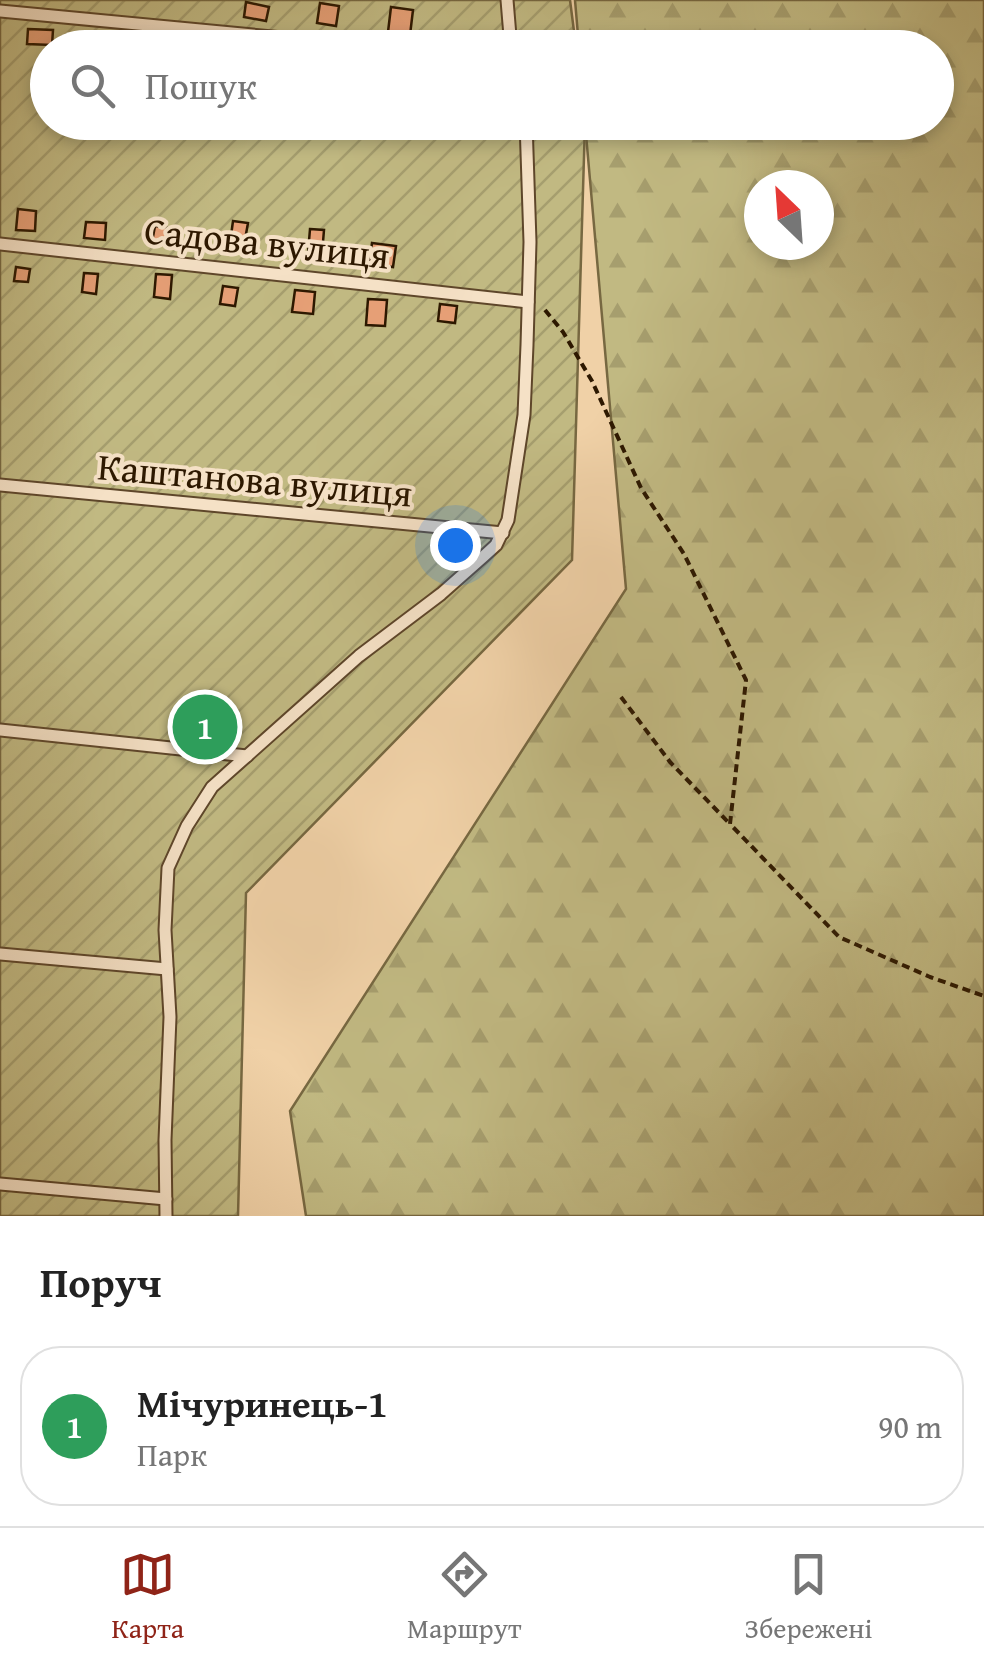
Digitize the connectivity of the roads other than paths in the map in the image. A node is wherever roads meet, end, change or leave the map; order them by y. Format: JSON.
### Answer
{"nodes":[{"id":1,"x":506,"y":0,"type":"edge"},
{"id":2,"x":0,"y":11,"type":"edge"},
{"id":3,"x":200,"y":30,"type":"edge"},
{"id":4,"x":509,"y":30,"type":"edge"},
{"id":5,"x":527,"y":140,"type":"edge"},
{"id":6,"x":0,"y":244,"type":"edge"},
{"id":7,"x":528,"y":295,"type":"junction"},
{"id":8,"x":0,"y":486,"type":"edge"},
{"id":9,"x":503,"y":533,"type":"junction"},
{"id":10,"x":0,"y":730,"type":"edge"},
{"id":11,"x":247,"y":756,"type":"junction"},
{"id":12,"x":0,"y":954,"type":"edge"},
{"id":13,"x":167,"y":969,"type":"junction"},
{"id":14,"x":0,"y":1184,"type":"edge"},
{"id":15,"x":166,"y":1199,"type":"junction"},
{"id":16,"x":166,"y":1216,"type":"edge"}],
"edges":[{"from":1,"to":4,"type":"lane"},
{"from":2,"to":3,"type":"lane"},
{"from":5,"to":7,"type":"lane"},
{"from":6,"to":7,"type":"lane","name":"Садова вулиця"},
{"from":7,"to":9,"type":"lane"},
{"from":8,"to":9,"type":"lane","name":"Каштанова вулиця"},
{"from":9,"to":11,"type":"lane"},
{"from":10,"to":11,"type":"lane"},
{"from":11,"to":13,"type":"lane"},
{"from":12,"to":13,"type":"lane"},
{"from":13,"to":15,"type":"lane"},
{"from":14,"to":15,"type":"lane"},
{"from":15,"to":16,"type":"lane"}]}
